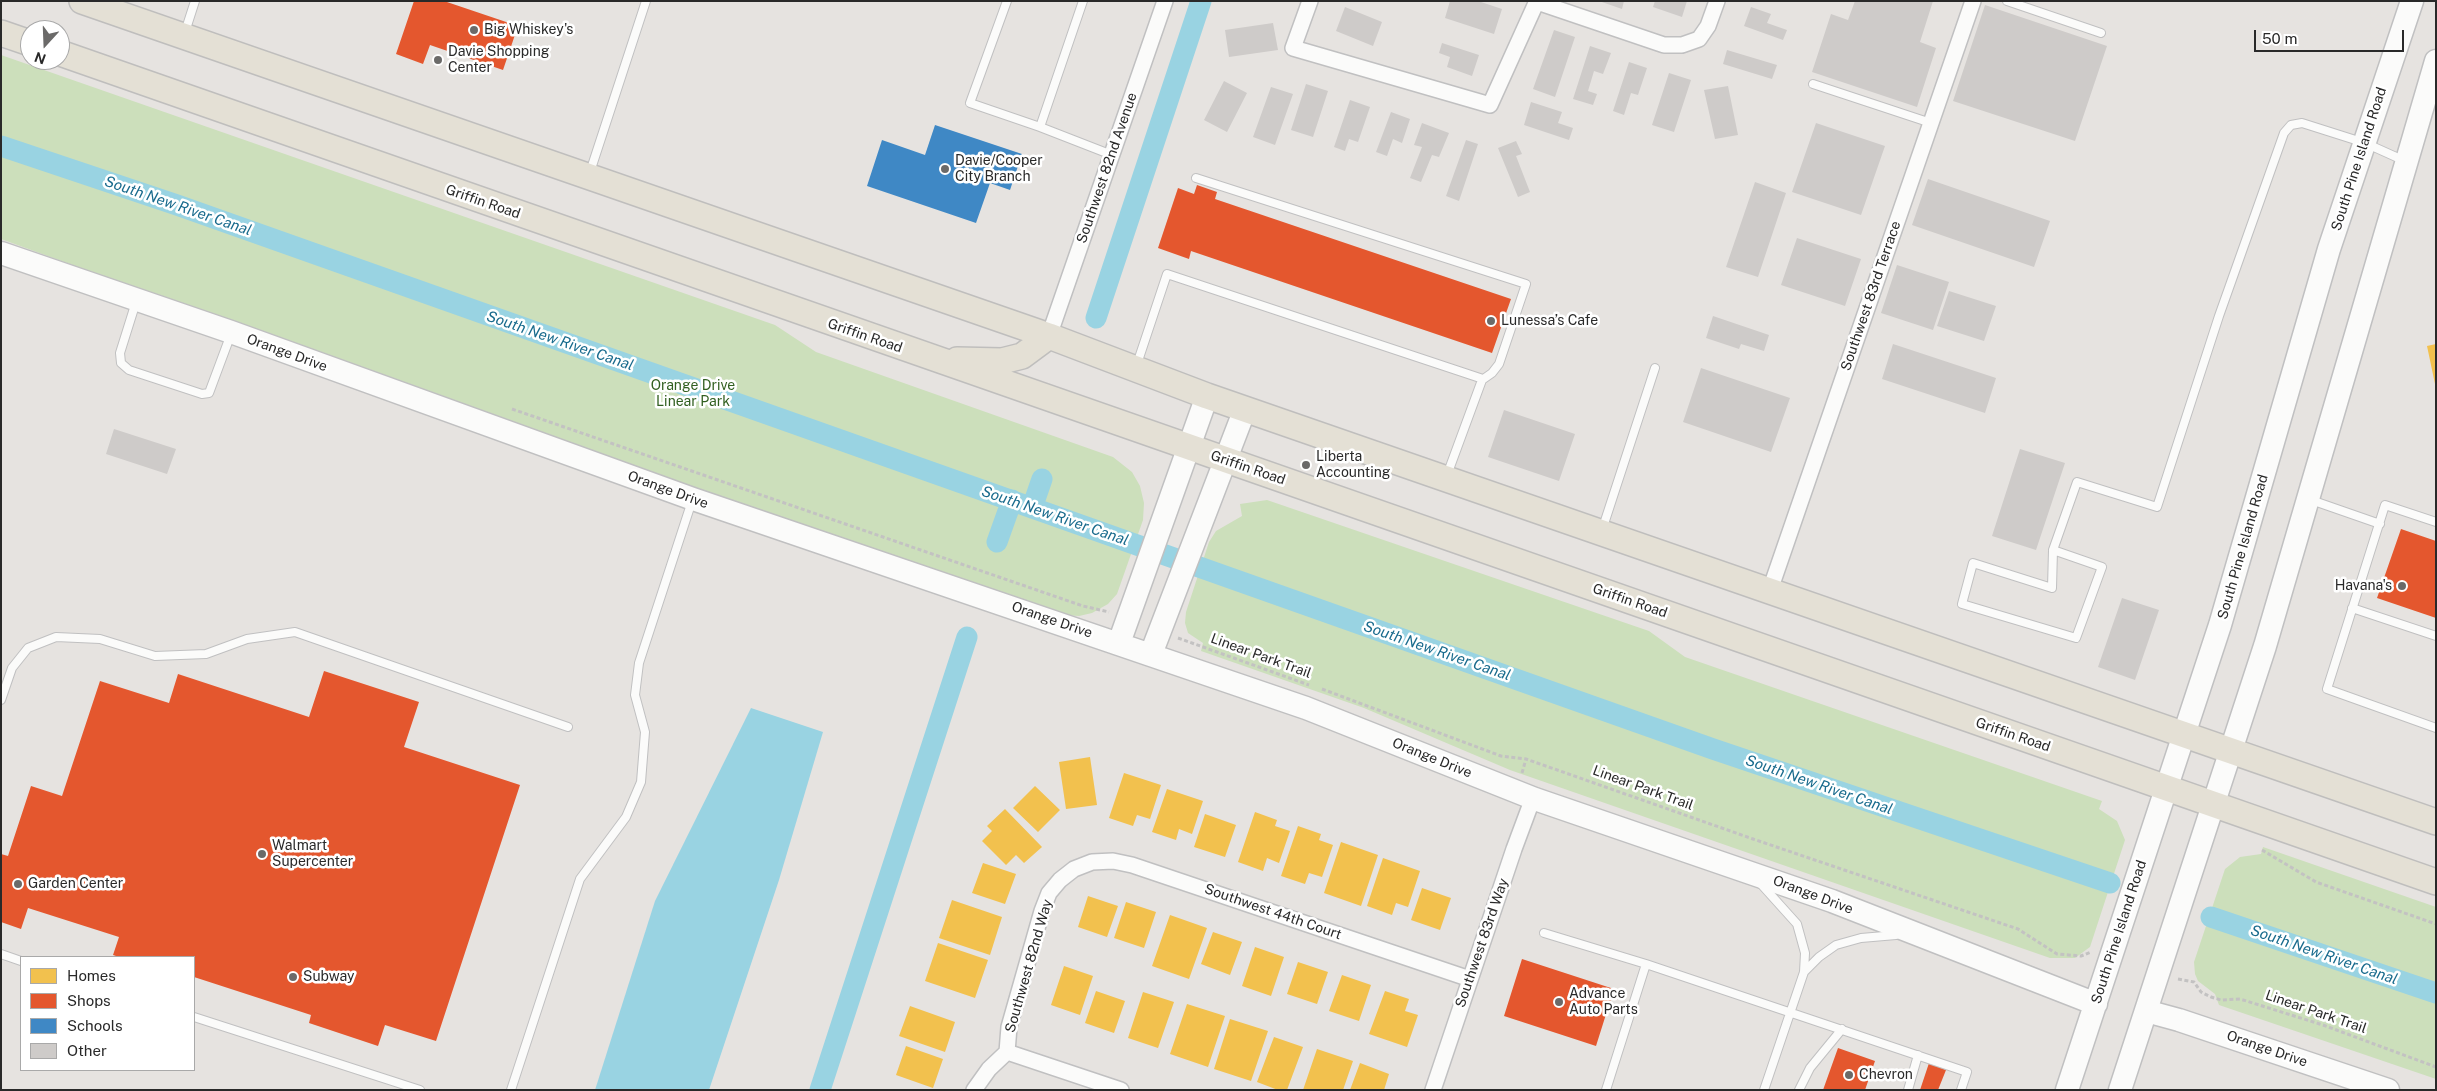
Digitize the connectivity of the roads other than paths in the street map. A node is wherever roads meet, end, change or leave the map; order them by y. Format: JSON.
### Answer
{"nodes":[{"id":1,"x":82,"y":1,"type":"edge"},
{"id":2,"x":195,"y":1,"type":"edge"},
{"id":3,"x":646,"y":1,"type":"edge"},
{"id":4,"x":1007,"y":1,"type":"edge"},
{"id":5,"x":1083,"y":1,"type":"edge"},
{"id":6,"x":1165,"y":1,"type":"edge"},
{"id":7,"x":1310,"y":1,"type":"edge"},
{"id":8,"x":1718,"y":1,"type":"edge"},
{"id":9,"x":1973,"y":1,"type":"edge"},
{"id":10,"x":2007,"y":1,"type":"edge"},
{"id":11,"x":2412,"y":1,"type":"edge"},
{"id":12,"x":1537,"y":2,"type":"edge"},
{"id":13,"x":1,"y":33,"type":"edge"},
{"id":14,"x":2101,"y":33,"type":"dead end"},
{"id":15,"x":183,"y":36,"type":"junction"},
{"id":16,"x":20,"y":40,"type":"edge"},
{"id":17,"x":70,"y":57,"type":"edge"},
{"id":18,"x":2436,"y":61,"type":"edge"},
{"id":19,"x":1813,"y":84,"type":"dead end"},
{"id":20,"x":1931,"y":123,"type":"junction"},
{"id":21,"x":1040,"y":127,"type":"junction"},
{"id":22,"x":2365,"y":143,"type":"junction"},
{"id":23,"x":1112,"y":155,"type":"junction"},
{"id":24,"x":2407,"y":162,"type":"junction"},
{"id":25,"x":589,"y":177,"type":"junction"},
{"id":26,"x":1196,"y":178,"type":"dead end"},
{"id":27,"x":1,"y":253,"type":"edge"},
{"id":28,"x":137,"y":300,"type":"junction"},
{"id":29,"x":232,"y":332,"type":"junction"},
{"id":30,"x":1049,"y":336,"type":"junction"},
{"id":31,"x":935,"y":360,"type":"junction"},
{"id":32,"x":1655,"y":368,"type":"dead end"},
{"id":33,"x":1135,"y":369,"type":"junction"},
{"id":34,"x":1483,"y":379,"type":"junction"},
{"id":35,"x":1207,"y":396,"type":"junction"},
{"id":36,"x":1245,"y":409,"type":"junction"},
{"id":37,"x":1188,"y":447,"type":"junction"},
{"id":38,"x":1224,"y":460,"type":"junction"},
{"id":39,"x":1446,"y":479,"type":"junction"},
{"id":40,"x":693,"y":499,"type":"junction"},
{"id":41,"x":2308,"y":499,"type":"junction"},
{"id":42,"x":2436,"y":522,"type":"edge"},
{"id":43,"x":2380,"y":524,"type":"junction"},
{"id":44,"x":1601,"y":532,"type":"junction"},
{"id":45,"x":2053,"y":550,"type":"junction"},
{"id":46,"x":1770,"y":590,"type":"junction"},
{"id":47,"x":2352,"y":608,"type":"junction"},
{"id":48,"x":2436,"y":636,"type":"edge"},
{"id":49,"x":1119,"y":643,"type":"junction"},
{"id":50,"x":1150,"y":654,"type":"junction"},
{"id":51,"x":1,"y":700,"type":"edge"},
{"id":52,"x":568,"y":727,"type":"dead end"},
{"id":53,"x":2436,"y":728,"type":"edge"},
{"id":54,"x":2184,"y":734,"type":"junction"},
{"id":55,"x":2231,"y":750,"type":"junction"},
{"id":56,"x":2167,"y":788,"type":"junction"},
{"id":57,"x":1535,"y":799,"type":"junction"},
{"id":58,"x":2214,"y":805,"type":"junction"},
{"id":59,"x":2436,"y":822,"type":"edge"},
{"id":60,"x":1074,"y":869,"type":"joint"},
{"id":61,"x":1750,"y":872,"type":"junction"},
{"id":62,"x":2436,"y":882,"type":"edge"},
{"id":63,"x":1544,"y":933,"type":"dead end"},
{"id":64,"x":1913,"y":934,"type":"junction"},
{"id":65,"x":1,"y":954,"type":"edge"},
{"id":66,"x":20,"y":961,"type":"edge"},
{"id":67,"x":1646,"y":964,"type":"junction"},
{"id":68,"x":1804,"y":972,"type":"junction"},
{"id":69,"x":1470,"y":979,"type":"junction"},
{"id":70,"x":2096,"y":1004,"type":"junction"},
{"id":71,"x":2146,"y":1011,"type":"junction"},
{"id":72,"x":1791,"y":1012,"type":"junction"},
{"id":73,"x":195,"y":1017,"type":"edge"},
{"id":74,"x":1842,"y":1028,"type":"junction"},
{"id":75,"x":1007,"y":1052,"type":"junction"},
{"id":76,"x":1918,"y":1055,"type":"junction"},
{"id":77,"x":420,"y":1090,"type":"edge"},
{"id":78,"x":511,"y":1090,"type":"edge"},
{"id":79,"x":974,"y":1090,"type":"edge"},
{"id":80,"x":1121,"y":1090,"type":"edge"},
{"id":81,"x":1433,"y":1090,"type":"edge"},
{"id":82,"x":1606,"y":1090,"type":"edge"},
{"id":83,"x":1764,"y":1090,"type":"edge"},
{"id":84,"x":1799,"y":1090,"type":"edge"},
{"id":85,"x":1908,"y":1090,"type":"edge"},
{"id":86,"x":1961,"y":1090,"type":"edge"},
{"id":87,"x":2066,"y":1090,"type":"edge"},
{"id":88,"x":2120,"y":1090,"type":"edge"},
{"id":89,"x":2388,"y":1090,"type":"edge"}],
"edges":[{"from":1,"to":15,"type":"main road"},
{"from":2,"to":15,"type":"lane"},
{"from":3,"to":25,"type":"lane"},
{"from":4,"to":21,"type":"lane"},
{"from":5,"to":21,"type":"lane"},
{"from":6,"to":23,"type":"street","name":"Southwest 82nd Avenue"},
{"from":7,"to":12,"type":"street"},
{"from":8,"to":12,"type":"street"},
{"from":9,"to":20,"type":"street","name":"Southwest 83rd Terrace"},
{"from":10,"to":14,"type":"lane"},
{"from":11,"to":22,"type":"street","name":"South Pine Island Road"},
{"from":13,"to":16,"type":"main road"},
{"from":15,"to":25,"type":"main road"},
{"from":17,"to":31,"type":"main road","name":"Griffin Road"},
{"from":18,"to":24,"type":"street"},
{"from":19,"to":20,"type":"lane"},
{"from":20,"to":46,"type":"street","name":"Southwest 83rd Terrace"},
{"from":21,"to":23,"type":"lane"},
{"from":22,"to":24,"type":"lane"},
{"from":22,"to":45,"type":"lane"},
{"from":22,"to":54,"type":"street","name":"South Pine Island Road"},
{"from":23,"to":30,"type":"street","name":"Southwest 82nd Avenue"},
{"from":24,"to":41,"type":"street"},
{"from":25,"to":30,"type":"main road"},
{"from":26,"to":34,"type":"lane"},
{"from":27,"to":28,"type":"street","name":"Orange Drive"},
{"from":28,"to":29,"type":"street","name":"Orange Drive"},
{"from":28,"to":29,"type":"lane"},
{"from":29,"to":40,"type":"street","name":"Orange Drive"},
{"from":30,"to":31,"type":"main road"},
{"from":30,"to":33,"type":"main road"},
{"from":31,"to":37,"type":"main road","name":"Griffin Road"},
{"from":32,"to":44,"type":"lane"},
{"from":33,"to":34,"type":"lane"},
{"from":33,"to":35,"type":"main road"},
{"from":34,"to":39,"type":"lane"},
{"from":35,"to":36,"type":"main road"},
{"from":35,"to":37,"type":"street"},
{"from":36,"to":38,"type":"street"},
{"from":36,"to":39,"type":"main road"},
{"from":37,"to":38,"type":"main road","name":"Griffin Road"},
{"from":37,"to":49,"type":"street"},
{"from":38,"to":50,"type":"street"},
{"from":38,"to":56,"type":"main road","name":"Griffin Road"},
{"from":39,"to":44,"type":"main road"},
{"from":40,"to":49,"type":"street","name":"Orange Drive"},
{"from":40,"to":78,"type":"lane"},
{"from":41,"to":43,"type":"lane"},
{"from":41,"to":55,"type":"street"},
{"from":42,"to":43,"type":"lane"},
{"from":43,"to":47,"type":"lane"},
{"from":44,"to":46,"type":"main road"},
{"from":45,"to":45,"type":"lane"},
{"from":46,"to":54,"type":"main road"},
{"from":47,"to":48,"type":"lane"},
{"from":47,"to":53,"type":"lane"},
{"from":49,"to":50,"type":"street","name":"Orange Drive"},
{"from":50,"to":57,"type":"street","name":"Orange Drive"},
{"from":51,"to":52,"type":"lane"},
{"from":54,"to":55,"type":"main road"},
{"from":54,"to":56,"type":"street","name":"South Pine Island Road"},
{"from":55,"to":58,"type":"street"},
{"from":55,"to":59,"type":"main road"},
{"from":56,"to":58,"type":"main road","name":"Griffin Road"},
{"from":56,"to":70,"type":"street","name":"South Pine Island Road"},
{"from":57,"to":61,"type":"street","name":"Orange Drive"},
{"from":57,"to":69,"type":"street","name":"Southwest 83rd Way"},
{"from":58,"to":62,"type":"main road","name":"Griffin Road"},
{"from":58,"to":71,"type":"street"},
{"from":60,"to":69,"type":"street","name":"Southwest 44th Court"},
{"from":60,"to":75,"type":"street","name":"Southwest 82nd Way"},
{"from":61,"to":64,"type":"street","name":"Orange Drive"},
{"from":61,"to":68,"type":"lane"},
{"from":63,"to":67,"type":"lane"},
{"from":64,"to":68,"type":"lane"},
{"from":64,"to":70,"type":"street","name":"Orange Drive"},
{"from":65,"to":66,"type":"lane"},
{"from":67,"to":72,"type":"lane"},
{"from":67,"to":82,"type":"lane"},
{"from":68,"to":72,"type":"lane"},
{"from":69,"to":81,"type":"street","name":"Southwest 83rd Way"},
{"from":70,"to":87,"type":"street","name":"South Pine Island Road"},
{"from":71,"to":88,"type":"street"},
{"from":71,"to":89,"type":"street","name":"Orange Drive"},
{"from":72,"to":74,"type":"lane"},
{"from":72,"to":83,"type":"lane"},
{"from":73,"to":77,"type":"lane"},
{"from":74,"to":76,"type":"lane"},
{"from":74,"to":84,"type":"lane"},
{"from":75,"to":79,"type":"street","name":"Southwest 82nd Way"},
{"from":75,"to":80,"type":"street"},
{"from":76,"to":85,"type":"lane"},
{"from":76,"to":86,"type":"lane"}]}
